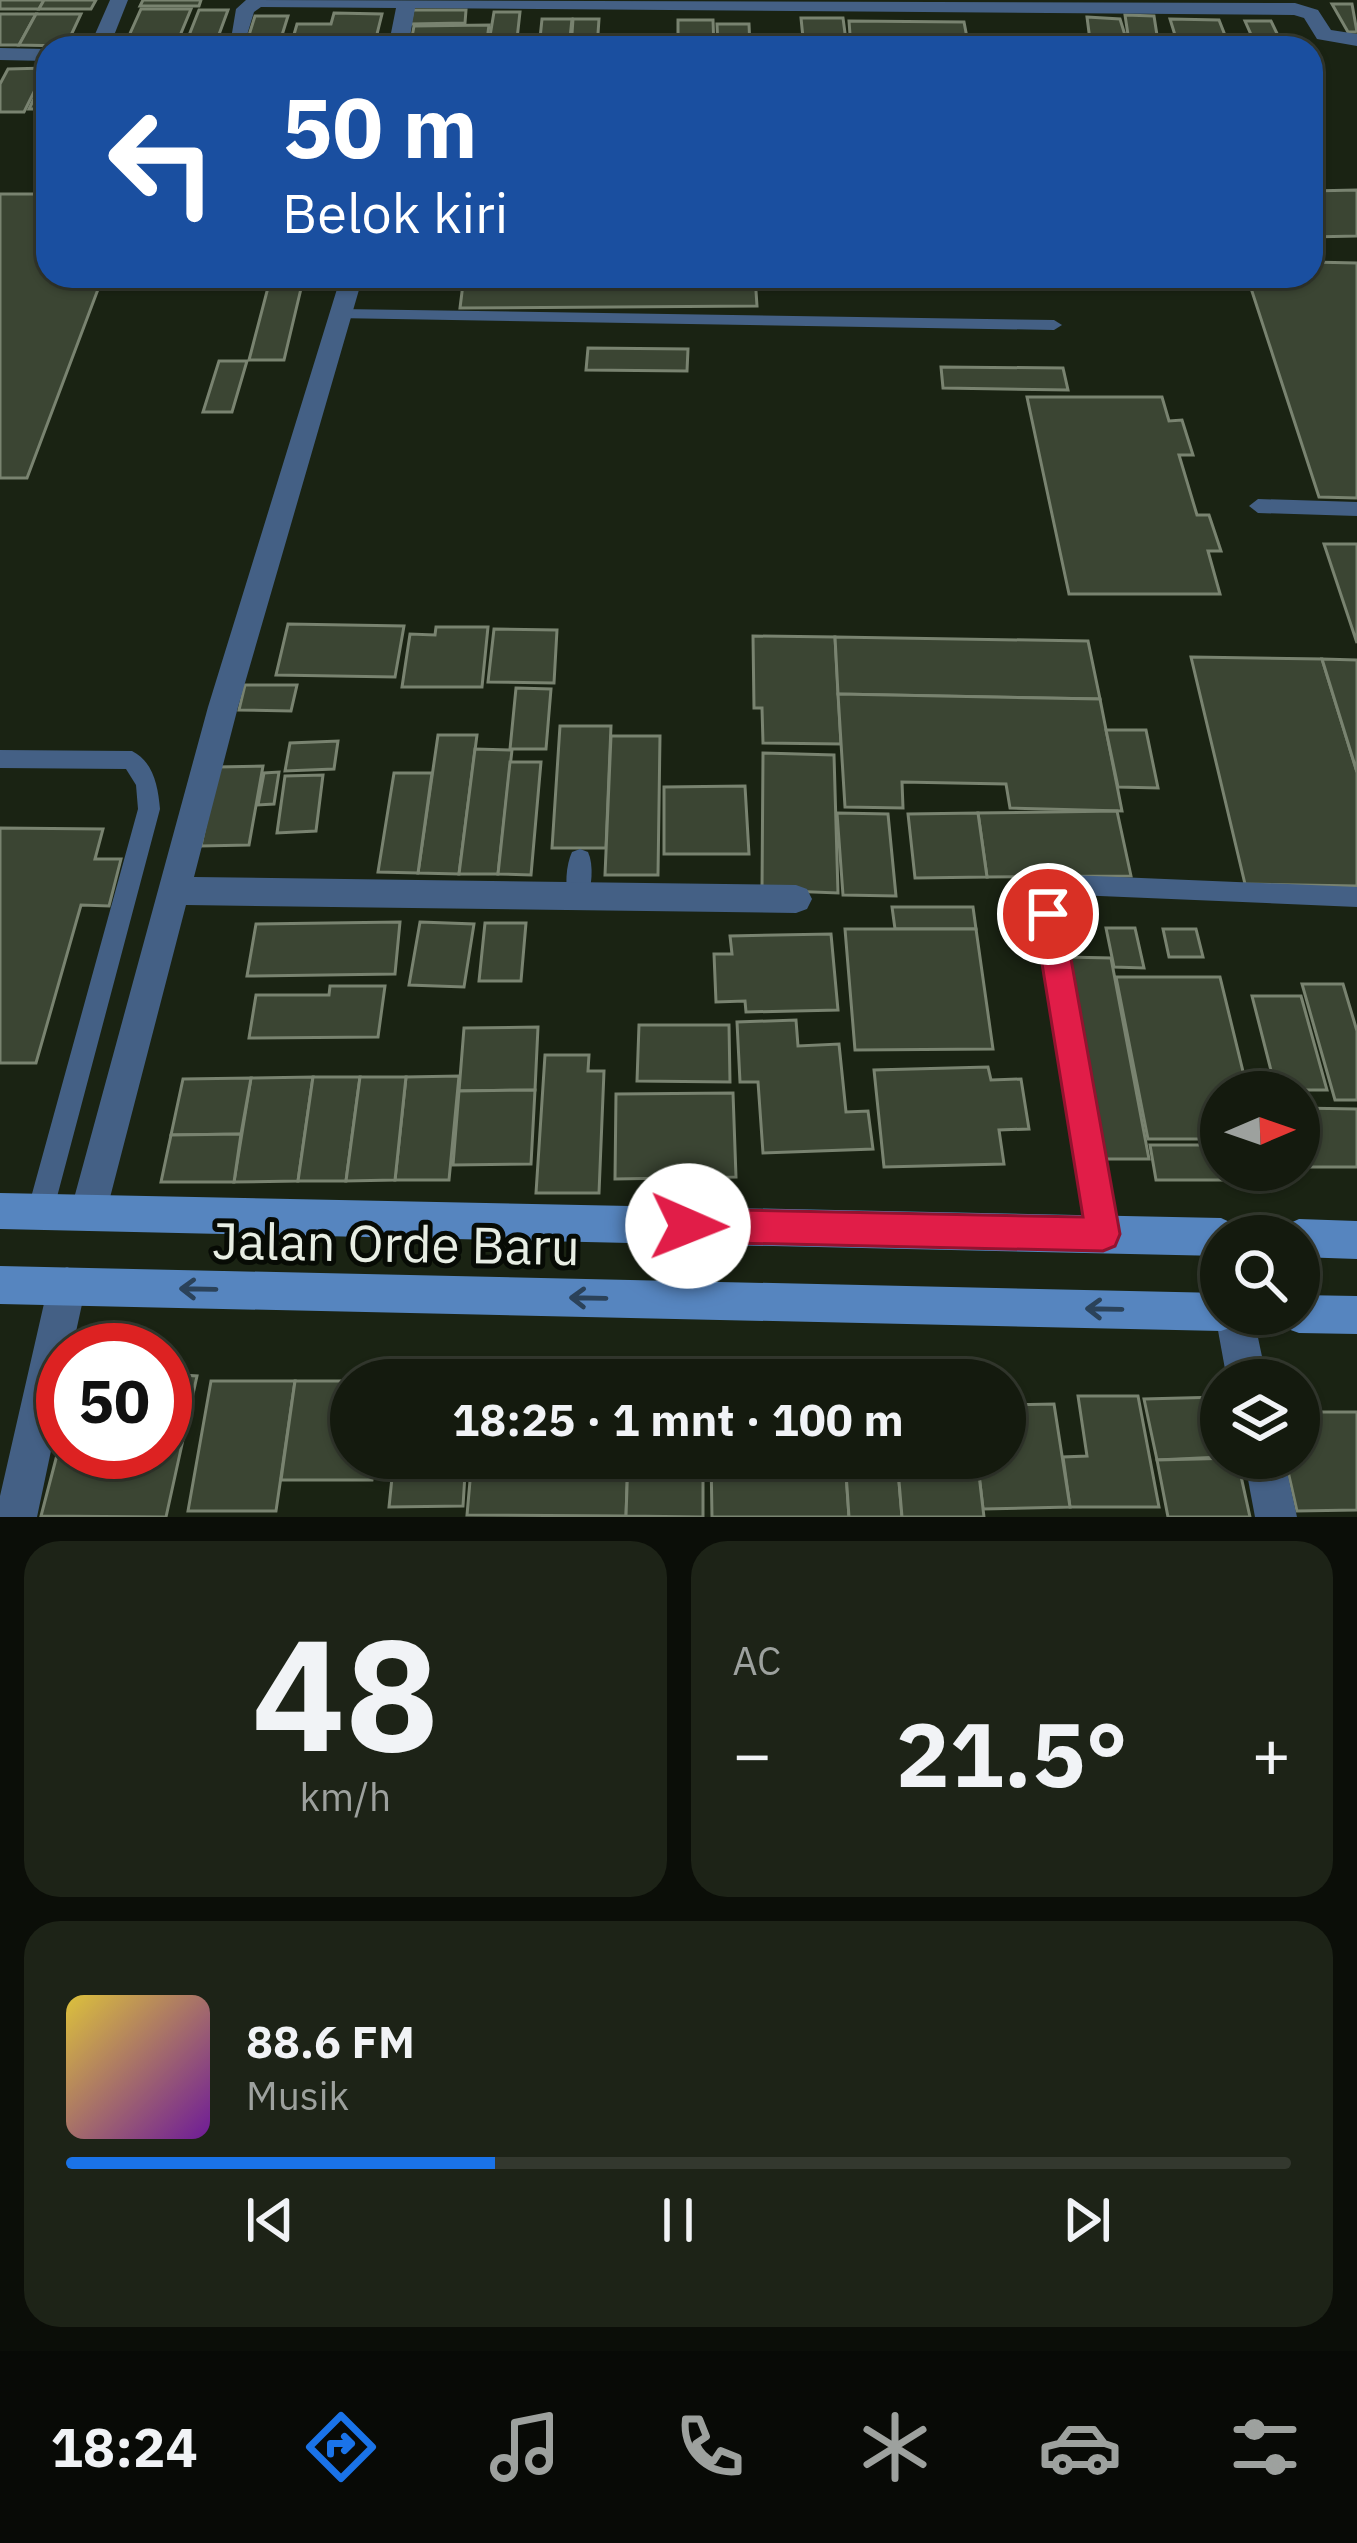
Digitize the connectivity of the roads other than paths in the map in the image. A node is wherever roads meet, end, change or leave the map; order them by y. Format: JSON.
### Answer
{"nodes":[{"id":1,"x":119,"y":0,"type":"edge"},
{"id":2,"x":407,"y":1,"type":"edge"},
{"id":3,"x":104,"y":36,"type":"edge"},
{"id":4,"x":238,"y":36,"type":"edge"},
{"id":5,"x":400,"y":36,"type":"edge"},
{"id":6,"x":1357,"y":40,"type":"edge"},
{"id":7,"x":0,"y":55,"type":"edge"},
{"id":8,"x":36,"y":55,"type":"edge"},
{"id":9,"x":349,"y":288,"type":"edge"},
{"id":10,"x":341,"y":314,"type":"junction"},
{"id":11,"x":1054,"y":325,"type":"dead end"},
{"id":12,"x":1258,"y":506,"type":"dead end"},
{"id":13,"x":1357,"y":509,"type":"edge"},
{"id":14,"x":0,"y":759,"type":"edge"},
{"id":15,"x":580,"y":859,"type":"dead end"},
{"id":16,"x":177,"y":891,"type":"junction"},
{"id":17,"x":578,"y":894,"type":"junction"},
{"id":18,"x":1357,"y":896,"type":"edge"},
{"id":19,"x":796,"y":898,"type":"dead end"},
{"id":20,"x":0,"y":1211,"type":"edge"},
{"id":21,"x":40,"y":1212,"type":"junction"},
{"id":22,"x":88,"y":1213,"type":"junction"},
{"id":23,"x":1103,"y":1234,"type":"junction"},
{"id":24,"x":1320,"y":1239,"type":"edge"},
{"id":25,"x":1357,"y":1240,"type":"edge"},
{"id":26,"x":1200,"y":1242,"type":"edge"},
{"id":27,"x":0,"y":1285,"type":"edge"},
{"id":28,"x":67,"y":1286,"type":"junction"},
{"id":29,"x":1200,"y":1312,"type":"edge"},
{"id":30,"x":1320,"y":1314,"type":"edge"},
{"id":31,"x":1357,"y":1315,"type":"edge"},
{"id":32,"x":1268,"y":1479,"type":"edge"},
{"id":33,"x":16,"y":1517,"type":"edge"},
{"id":34,"x":1276,"y":1517,"type":"edge"}],
"edges":[{"from":1,"to":3,"type":"street"},
{"from":2,"to":4,"type":"street"},
{"from":2,"to":5,"type":"street"},
{"from":2,"to":6,"type":"street"},
{"from":7,"to":8,"type":"street"},
{"from":9,"to":10,"type":"street"},
{"from":10,"to":11,"type":"lane"},
{"from":10,"to":16,"type":"street"},
{"from":12,"to":13,"type":"lane"},
{"from":14,"to":21,"type":"lane"},
{"from":15,"to":17,"type":"lane"},
{"from":16,"to":17,"type":"street"},
{"from":16,"to":22,"type":"street"},
{"from":17,"to":19,"type":"street"},
{"from":18,"to":23,"type":"lane"},
{"from":20,"to":21,"type":"main road","name":"Jalan Orde Baru"},
{"from":21,"to":22,"type":"main road","name":"Jalan Orde Baru"},
{"from":22,"to":23,"type":"main road","name":"Jalan Orde Baru"},
{"from":23,"to":26,"type":"main road","name":"Jalan Orde Baru"},
{"from":24,"to":25,"type":"main road"},
{"from":27,"to":28,"type":"main road","name":"Jalan Orde Baru"},
{"from":29,"to":28,"type":"main road","name":"Jalan Orde Baru","one_way":true},
{"from":28,"to":33,"type":"street"},
{"from":30,"to":31,"type":"main road"},
{"from":32,"to":34,"type":"street"}]}
